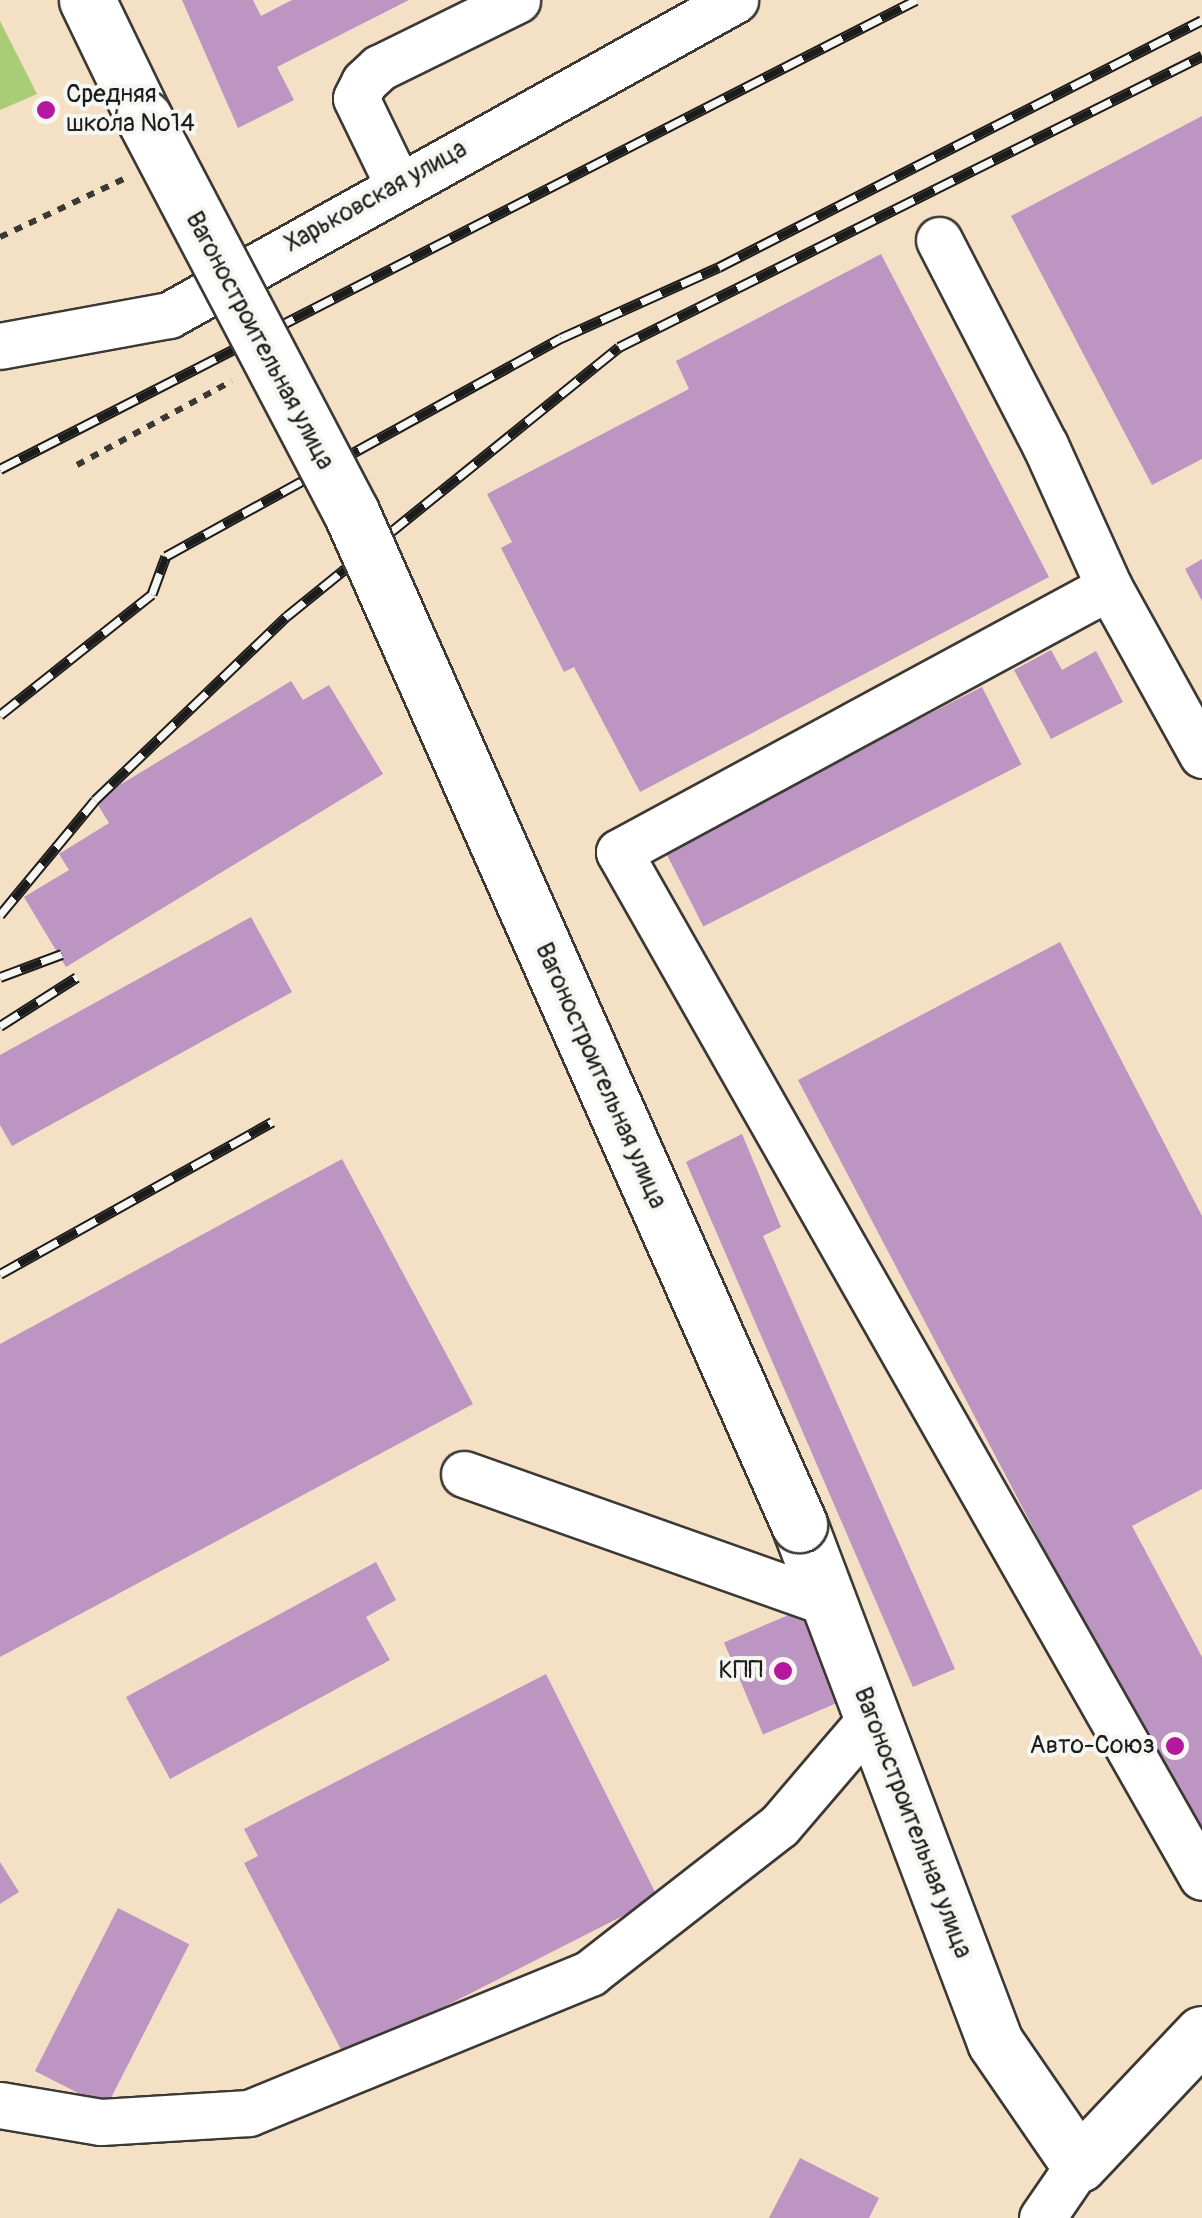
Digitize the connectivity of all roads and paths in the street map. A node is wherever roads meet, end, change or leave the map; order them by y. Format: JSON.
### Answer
{"nodes":[{"id":1,"x":87,"y":0,"type":"edge"},
{"id":2,"x":517,"y":0,"type":"edge"},
{"id":3,"x":735,"y":0,"type":"edge"},
{"id":4,"x":154,"y":140,"type":"junction"},
{"id":5,"x":397,"y":183,"type":"junction"},
{"id":6,"x":0,"y":237,"type":"edge"},
{"id":7,"x":939,"y":240,"type":"dead end"},
{"id":8,"x":0,"y":346,"type":"edge"},
{"id":9,"x":268,"y":361,"type":"junction"},
{"id":10,"x":77,"y":465,"type":"dead end"},
{"id":11,"x":1109,"y":588,"type":"junction"},
{"id":12,"x":1202,"y":755,"type":"edge"},
{"id":13,"x":464,"y":1474,"type":"dead end"},
{"id":14,"x":828,"y":1602,"type":"junction"},
{"id":15,"x":872,"y":1717,"type":"junction"},
{"id":16,"x":1202,"y":1877,"type":"edge"},
{"id":17,"x":1202,"y":2034,"type":"edge"},
{"id":18,"x":0,"y":2104,"type":"edge"},
{"id":19,"x":1079,"y":2164,"type":"junction"},
{"id":20,"x":1042,"y":2218,"type":"edge"}],
"edges":[{"from":1,"to":4,"type":"main road","name":"Вагоностроительная улица"},
{"from":2,"to":5,"type":"street"},
{"from":3,"to":5,"type":"street","name":"Харьковская улица"},
{"from":4,"to":6,"type":"path"},
{"from":4,"to":9,"type":"main road","name":"Вагоностроительная улица","bridge":true},
{"from":5,"to":8,"type":"street","name":"Харьковская улица"},
{"from":7,"to":11,"type":"street"},
{"from":9,"to":10,"type":"path"},
{"from":9,"to":14,"type":"main road","name":"Вагоностроительная улица","bridge":true},
{"from":11,"to":12,"type":"street"},
{"from":11,"to":16,"type":"street"},
{"from":13,"to":14,"type":"street"},
{"from":14,"to":15,"type":"main road","name":"Вагоностроительная улица"},
{"from":15,"to":18,"type":"street"},
{"from":15,"to":19,"type":"main road","name":"Вагоностроительная улица"},
{"from":17,"to":19,"type":"main road"},
{"from":19,"to":20,"type":"street"}]}
